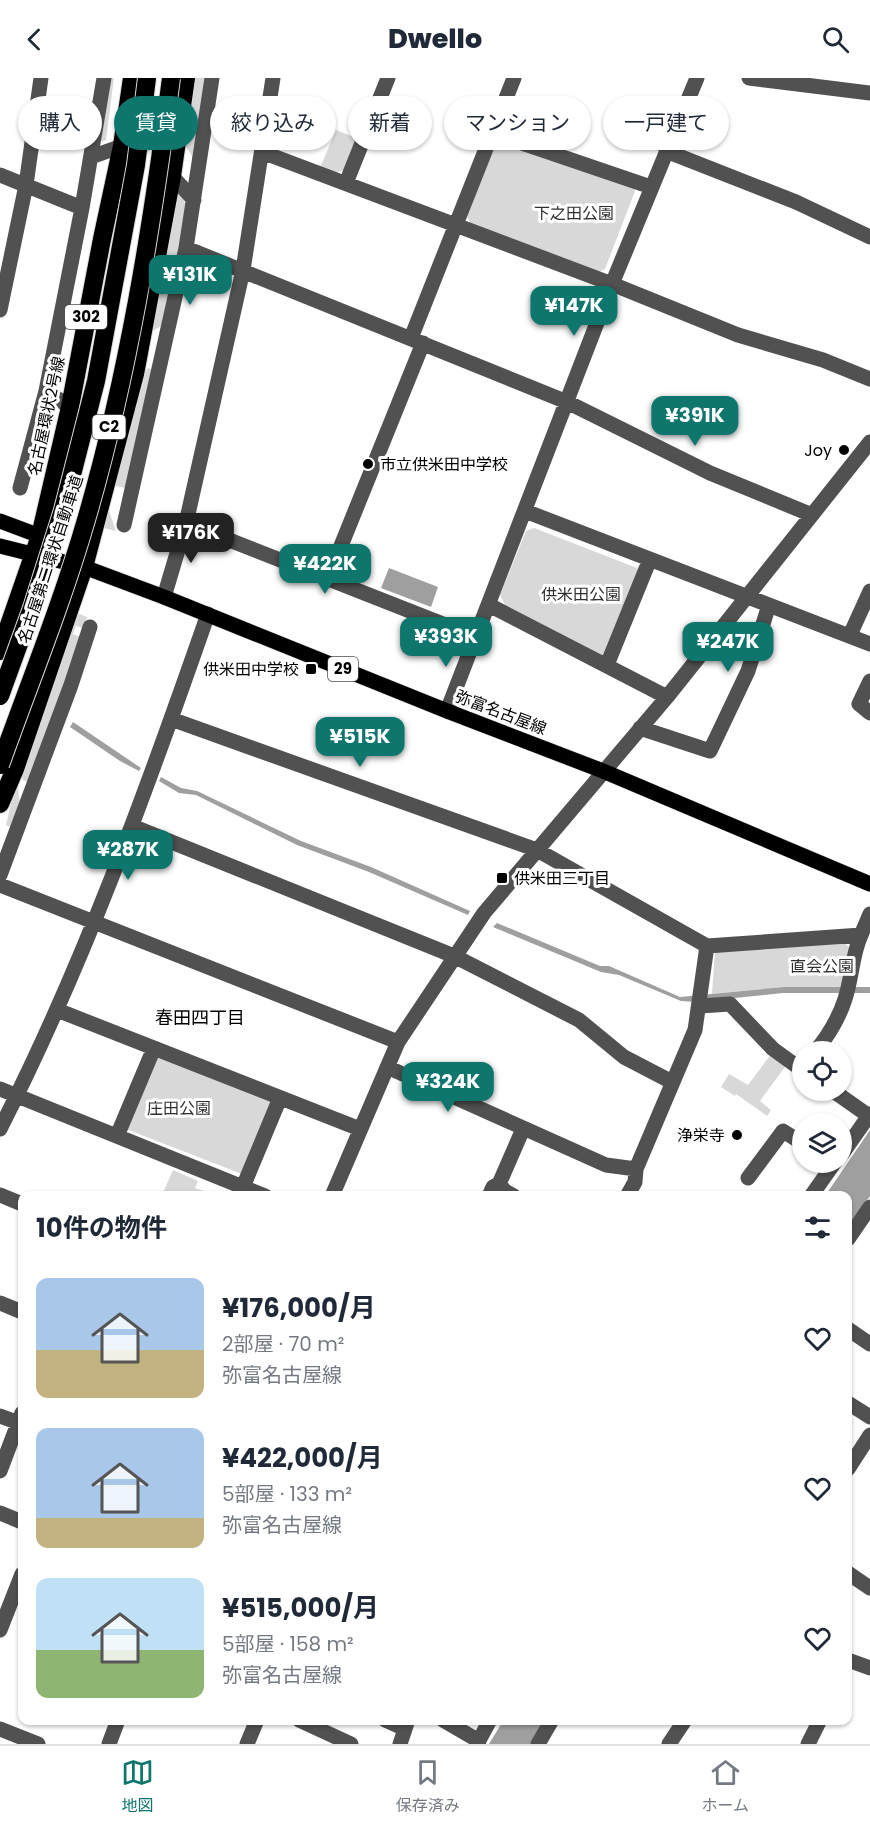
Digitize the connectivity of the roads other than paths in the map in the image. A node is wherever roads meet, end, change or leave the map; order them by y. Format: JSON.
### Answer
{"nodes":[{"id":1,"x":41,"y":78,"type":"edge"},
{"id":2,"x":104,"y":78,"type":"edge"},
{"id":3,"x":132,"y":78,"type":"edge"},
{"id":4,"x":147,"y":78,"type":"edge"},
{"id":5,"x":171,"y":78,"type":"edge"},
{"id":6,"x":186,"y":78,"type":"edge"},
{"id":7,"x":212,"y":78,"type":"edge"},
{"id":8,"x":273,"y":78,"type":"edge"},
{"id":9,"x":388,"y":78,"type":"edge"},
{"id":10,"x":514,"y":78,"type":"edge"},
{"id":11,"x":697,"y":78,"type":"edge"},
{"id":12,"x":749,"y":78,"type":"edge"},
{"id":13,"x":870,"y":93,"type":"edge"},
{"id":14,"x":129,"y":96,"type":"edge"},
{"id":15,"x":507,"y":96,"type":"edge"},
{"id":16,"x":114,"y":149,"type":"edge"},
{"id":17,"x":121,"y":150,"type":"edge"},
{"id":18,"x":485,"y":150,"type":"edge"},
{"id":19,"x":542,"y":150,"type":"edge"},
{"id":20,"x":666,"y":151,"type":"junction"},
{"id":21,"x":262,"y":152,"type":"junction"},
{"id":22,"x":91,"y":157,"type":"junction"},
{"id":23,"x":0,"y":175,"type":"edge"},
{"id":24,"x":172,"y":176,"type":"junction"},
{"id":25,"x":346,"y":183,"type":"junction"},
{"id":26,"x":26,"y":185,"type":"junction"},
{"id":27,"x":651,"y":187,"type":"junction"},
{"id":28,"x":194,"y":200,"type":"junction"},
{"id":29,"x":82,"y":208,"type":"junction"},
{"id":30,"x":456,"y":225,"type":"junction"},
{"id":31,"x":870,"y":237,"type":"edge"},
{"id":32,"x":186,"y":248,"type":"junction"},
{"id":33,"x":243,"y":270,"type":"junction"},
{"id":34,"x":612,"y":284,"type":"junction"},
{"id":35,"x":2,"y":289,"type":"edge"},
{"id":36,"x":0,"y":310,"type":"edge"},
{"id":37,"x":417,"y":341,"type":"junction"},
{"id":38,"x":160,"y":357,"type":"junction"},
{"id":39,"x":135,"y":374,"type":"junction"},
{"id":40,"x":870,"y":379,"type":"edge"},
{"id":41,"x":46,"y":391,"type":"junction"},
{"id":42,"x":567,"y":402,"type":"junction"},
{"id":43,"x":70,"y":407,"type":"junction"},
{"id":44,"x":870,"y":442,"type":"edge"},
{"id":45,"x":20,"y":488,"type":"dead end"},
{"id":46,"x":525,"y":511,"type":"junction"},
{"id":47,"x":812,"y":515,"type":"junction"},
{"id":48,"x":0,"y":521,"type":"edge"},
{"id":49,"x":186,"y":523,"type":"junction"},
{"id":50,"x":124,"y":525,"type":"dead end"},
{"id":51,"x":40,"y":536,"type":"junction"},
{"id":52,"x":0,"y":546,"type":"edge"},
{"id":53,"x":34,"y":555,"type":"junction"},
{"id":54,"x":650,"y":559,"type":"junction"},
{"id":55,"x":84,"y":567,"type":"junction"},
{"id":56,"x":328,"y":578,"type":"junction"},
{"id":57,"x":870,"y":591,"type":"edge"},
{"id":58,"x":747,"y":596,"type":"junction"},
{"id":59,"x":164,"y":597,"type":"junction"},
{"id":60,"x":489,"y":604,"type":"junction"},
{"id":61,"x":769,"y":605,"type":"junction"},
{"id":62,"x":208,"y":614,"type":"junction"},
{"id":63,"x":90,"y":627,"type":"dead end"},
{"id":64,"x":850,"y":635,"type":"junction"},
{"id":65,"x":476,"y":637,"type":"junction"},
{"id":66,"x":870,"y":644,"type":"edge"},
{"id":67,"x":0,"y":651,"type":"edge"},
{"id":68,"x":607,"y":665,"type":"junction"},
{"id":69,"x":870,"y":681,"type":"edge"},
{"id":70,"x":0,"y":696,"type":"edge"},
{"id":71,"x":667,"y":697,"type":"junction"},
{"id":72,"x":447,"y":711,"type":"junction"},
{"id":73,"x":870,"y":713,"type":"edge"},
{"id":74,"x":171,"y":719,"type":"junction"},
{"id":75,"x":640,"y":728,"type":"junction"},
{"id":76,"x":7,"y":767,"type":"edge"},
{"id":77,"x":603,"y":771,"type":"junction"},
{"id":78,"x":28,"y":801,"type":"junction"},
{"id":79,"x":0,"y":804,"type":"edge"},
{"id":80,"x":132,"y":826,"type":"junction"},
{"id":81,"x":537,"y":850,"type":"junction"},
{"id":82,"x":0,"y":875,"type":"edge"},
{"id":83,"x":870,"y":884,"type":"edge"},
{"id":84,"x":0,"y":885,"type":"edge"},
{"id":85,"x":870,"y":914,"type":"edge"},
{"id":86,"x":94,"y":923,"type":"junction"},
{"id":87,"x":861,"y":935,"type":"junction"},
{"id":88,"x":707,"y":945,"type":"junction"},
{"id":89,"x":454,"y":956,"type":"junction"},
{"id":90,"x":700,"y":1001,"type":"junction"},
{"id":91,"x":57,"y":1010,"type":"junction"},
{"id":92,"x":823,"y":1041,"type":"edge"},
{"id":93,"x":398,"y":1042,"type":"junction"},
{"id":94,"x":154,"y":1048,"type":"junction"},
{"id":95,"x":792,"y":1062,"type":"edge"},
{"id":96,"x":387,"y":1067,"type":"junction"},
{"id":97,"x":672,"y":1082,"type":"junction"},
{"id":98,"x":0,"y":1089,"type":"edge"},
{"id":99,"x":17,"y":1096,"type":"junction"},
{"id":100,"x":280,"y":1098,"type":"junction"},
{"id":101,"x":848,"y":1101,"type":"edge"},
{"id":102,"x":869,"y":1115,"type":"edge"},
{"id":103,"x":0,"y":1129,"type":"edge"},
{"id":104,"x":360,"y":1129,"type":"junction"},
{"id":105,"x":523,"y":1129,"type":"junction"},
{"id":106,"x":117,"y":1136,"type":"junction"},
{"id":107,"x":792,"y":1137,"type":"edge"},
{"id":108,"x":852,"y":1140,"type":"edge"},
{"id":109,"x":636,"y":1169,"type":"junction"},
{"id":110,"x":827,"y":1173,"type":"edge"},
{"id":111,"x":748,"y":1178,"type":"dead end"},
{"id":112,"x":243,"y":1187,"type":"junction"},
{"id":113,"x":494,"y":1190,"type":"edge"},
{"id":114,"x":252,"y":1191,"type":"edge"},
{"id":115,"x":334,"y":1191,"type":"edge"},
{"id":116,"x":630,"y":1191,"type":"edge"},
{"id":117,"x":815,"y":1191,"type":"edge"},
{"id":118,"x":0,"y":1195,"type":"edge"},
{"id":119,"x":18,"y":1202,"type":"edge"},
{"id":120,"x":870,"y":1207,"type":"edge"},
{"id":121,"x":852,"y":1233,"type":"edge"},
{"id":122,"x":0,"y":1303,"type":"edge"},
{"id":123,"x":18,"y":1310,"type":"edge"},
{"id":124,"x":852,"y":1332,"type":"edge"},
{"id":125,"x":870,"y":1344,"type":"edge"},
{"id":126,"x":852,"y":1406,"type":"edge"},
{"id":127,"x":0,"y":1416,"type":"edge"},
{"id":128,"x":870,"y":1417,"type":"edge"},
{"id":129,"x":18,"y":1418,"type":"edge"},
{"id":130,"x":18,"y":1426,"type":"edge"},
{"id":131,"x":870,"y":1434,"type":"edge"},
{"id":132,"x":852,"y":1463,"type":"edge"},
{"id":133,"x":0,"y":1471,"type":"edge"},
{"id":134,"x":0,"y":1513,"type":"edge"},
{"id":135,"x":18,"y":1520,"type":"edge"},
{"id":136,"x":852,"y":1576,"type":"edge"},
{"id":137,"x":18,"y":1583,"type":"edge"},
{"id":138,"x":870,"y":1588,"type":"edge"},
{"id":139,"x":2,"y":1620,"type":"edge"},
{"id":140,"x":852,"y":1661,"type":"edge"},
{"id":141,"x":870,"y":1668,"type":"edge"},
{"id":142,"x":116,"y":1725,"type":"edge"},
{"id":143,"x":255,"y":1725,"type":"edge"},
{"id":144,"x":310,"y":1725,"type":"edge"},
{"id":145,"x":407,"y":1725,"type":"edge"},
{"id":146,"x":451,"y":1725,"type":"edge"},
{"id":147,"x":487,"y":1725,"type":"edge"},
{"id":148,"x":549,"y":1725,"type":"edge"},
{"id":149,"x":681,"y":1725,"type":"edge"},
{"id":150,"x":817,"y":1725,"type":"edge"},
{"id":151,"x":0,"y":1729,"type":"edge"},
{"id":152,"x":478,"y":1742,"type":"edge"},
{"id":153,"x":38,"y":1744,"type":"edge"},
{"id":154,"x":109,"y":1744,"type":"edge"},
{"id":155,"x":246,"y":1744,"type":"edge"},
{"id":156,"x":351,"y":1744,"type":"edge"},
{"id":157,"x":400,"y":1744,"type":"edge"},
{"id":158,"x":538,"y":1744,"type":"edge"},
{"id":159,"x":669,"y":1744,"type":"edge"},
{"id":160,"x":807,"y":1744,"type":"edge"}],
"edges":[{"from":1,"to":26,"type":"street"},
{"from":2,"to":22,"type":"street"},
{"from":3,"to":14,"type":"highway","name":"名古屋環状2号線","number":"302"},
{"from":4,"to":70,"type":"highway","name":"名古屋第二環状自動車道","number":"C2","bridge":true},
{"from":5,"to":76,"type":"highway","name":"名古屋第二環状自動車道","number":"C2","bridge":true},
{"from":6,"to":24,"type":"highway"},
{"from":7,"to":28,"type":"street"},
{"from":8,"to":21,"type":"street"},
{"from":9,"to":25,"type":"street"},
{"from":10,"to":15,"type":"street"},
{"from":11,"to":20,"type":"street"},
{"from":12,"to":13,"type":"street"},
{"from":16,"to":22,"type":"street"},
{"from":17,"to":43,"type":"highway","name":"名古屋環状2号線","number":"302"},
{"from":18,"to":30,"type":"street"},
{"from":19,"to":27,"type":"street"},
{"from":20,"to":27,"type":"street"},
{"from":20,"to":31,"type":"street"},
{"from":21,"to":25,"type":"street"},
{"from":21,"to":33,"type":"street"},
{"from":22,"to":29,"type":"street"},
{"from":23,"to":26,"type":"street"},
{"from":24,"to":28,"type":"street"},
{"from":24,"to":39,"type":"highway"},
{"from":25,"to":30,"type":"street"},
{"from":26,"to":29,"type":"street"},
{"from":26,"to":35,"type":"street"},
{"from":27,"to":34,"type":"street"},
{"from":28,"to":32,"type":"street"},
{"from":29,"to":41,"type":"street"},
{"from":30,"to":34,"type":"street"},
{"from":30,"to":37,"type":"street"},
{"from":32,"to":33,"type":"street"},
{"from":32,"to":38,"type":"street"},
{"from":33,"to":37,"type":"street"},
{"from":33,"to":49,"type":"street"},
{"from":34,"to":40,"type":"street"},
{"from":34,"to":42,"type":"street"},
{"from":35,"to":36,"type":"street"},
{"from":37,"to":42,"type":"street"},
{"from":37,"to":56,"type":"street"},
{"from":38,"to":39,"type":"street"},
{"from":38,"to":50,"type":"street"},
{"from":39,"to":55,"type":"highway"},
{"from":41,"to":43,"type":"street"},
{"from":41,"to":45,"type":"street"},
{"from":42,"to":46,"type":"street"},
{"from":42,"to":47,"type":"street"},
{"from":43,"to":51,"type":"highway","name":"名古屋環状2号線","number":"302"},
{"from":44,"to":47,"type":"street"},
{"from":46,"to":54,"type":"street"},
{"from":46,"to":60,"type":"street"},
{"from":47,"to":58,"type":"street"},
{"from":48,"to":51,"type":"main road","name":"弥富名古屋線","number":"29"},
{"from":49,"to":56,"type":"street"},
{"from":49,"to":59,"type":"street"},
{"from":51,"to":53,"type":"highway","name":"名古屋環状2号線","number":"302"},
{"from":51,"to":55,"type":"main road","name":"弥富名古屋線","number":"29"},
{"from":52,"to":53,"type":"main road","name":"弥富名古屋線","number":"29"},
{"from":53,"to":55,"type":"main road","name":"弥富名古屋線","number":"29"},
{"from":53,"to":67,"type":"highway","name":"名古屋環状2号線","number":"302"},
{"from":54,"to":58,"type":"street"},
{"from":54,"to":68,"type":"street"},
{"from":55,"to":59,"type":"main road","name":"弥富名古屋線","number":"29"},
{"from":55,"to":76,"type":"highway"},
{"from":56,"to":65,"type":"street"},
{"from":57,"to":64,"type":"street"},
{"from":58,"to":61,"type":"street"},
{"from":58,"to":71,"type":"street"},
{"from":59,"to":62,"type":"main road","name":"弥富名古屋線","number":"29"},
{"from":60,"to":65,"type":"street"},
{"from":60,"to":68,"type":"street"},
{"from":61,"to":64,"type":"street"},
{"from":61,"to":75,"type":"street"},
{"from":62,"to":72,"type":"main road","name":"弥富名古屋線","number":"29"},
{"from":62,"to":74,"type":"street"},
{"from":63,"to":78,"type":"street"},
{"from":64,"to":66,"type":"street"},
{"from":65,"to":72,"type":"street"},
{"from":68,"to":71,"type":"street"},
{"from":69,"to":73,"type":"street"},
{"from":71,"to":75,"type":"street"},
{"from":72,"to":77,"type":"main road","name":"弥富名古屋線","number":"29"},
{"from":74,"to":80,"type":"street"},
{"from":74,"to":81,"type":"street"},
{"from":75,"to":77,"type":"street"},
{"from":76,"to":78,"type":"street"},
{"from":76,"to":79,"type":"highway"},
{"from":77,"to":81,"type":"street"},
{"from":77,"to":83,"type":"main road","name":"弥富名古屋線","number":"29"},
{"from":78,"to":82,"type":"street"},
{"from":80,"to":86,"type":"street"},
{"from":80,"to":89,"type":"street"},
{"from":81,"to":88,"type":"street"},
{"from":81,"to":89,"type":"street"},
{"from":84,"to":86,"type":"street"},
{"from":85,"to":87,"type":"street"},
{"from":86,"to":91,"type":"street"},
{"from":86,"to":93,"type":"street"},
{"from":87,"to":88,"type":"street"},
{"from":87,"to":92,"type":"street"},
{"from":88,"to":90,"type":"street"},
{"from":89,"to":93,"type":"street"},
{"from":89,"to":97,"type":"street"},
{"from":90,"to":95,"type":"street"},
{"from":90,"to":97,"type":"street"},
{"from":91,"to":94,"type":"street"},
{"from":91,"to":99,"type":"street"},
{"from":93,"to":96,"type":"street"},
{"from":94,"to":100,"type":"street"},
{"from":94,"to":106,"type":"street"},
{"from":96,"to":104,"type":"street"},
{"from":96,"to":105,"type":"street"},
{"from":97,"to":109,"type":"street"},
{"from":98,"to":99,"type":"street"},
{"from":99,"to":103,"type":"street"},
{"from":99,"to":106,"type":"street"},
{"from":100,"to":104,"type":"street"},
{"from":100,"to":112,"type":"street"},
{"from":101,"to":102,"type":"street"},
{"from":102,"to":108,"type":"street"},
{"from":104,"to":115,"type":"street"},
{"from":105,"to":109,"type":"street"},
{"from":105,"to":113,"type":"street"},
{"from":106,"to":112,"type":"street"},
{"from":107,"to":111,"type":"street"},
{"from":109,"to":116,"type":"street"},
{"from":110,"to":117,"type":"street"},
{"from":112,"to":114,"type":"street"},
{"from":118,"to":119,"type":"street"},
{"from":120,"to":121,"type":"street"},
{"from":122,"to":123,"type":"street"},
{"from":124,"to":125,"type":"street"},
{"from":126,"to":128,"type":"street"},
{"from":127,"to":129,"type":"street"},
{"from":130,"to":133,"type":"street"},
{"from":131,"to":132,"type":"street"},
{"from":134,"to":135,"type":"street"},
{"from":136,"to":138,"type":"street"},
{"from":137,"to":139,"type":"street"},
{"from":140,"to":141,"type":"street"},
{"from":142,"to":154,"type":"street"},
{"from":143,"to":155,"type":"street"},
{"from":144,"to":156,"type":"street"},
{"from":145,"to":157,"type":"street"},
{"from":146,"to":152,"type":"street"},
{"from":147,"to":152,"type":"street"},
{"from":148,"to":158,"type":"street"},
{"from":149,"to":159,"type":"street"},
{"from":150,"to":160,"type":"street"},
{"from":151,"to":153,"type":"street"}]}
